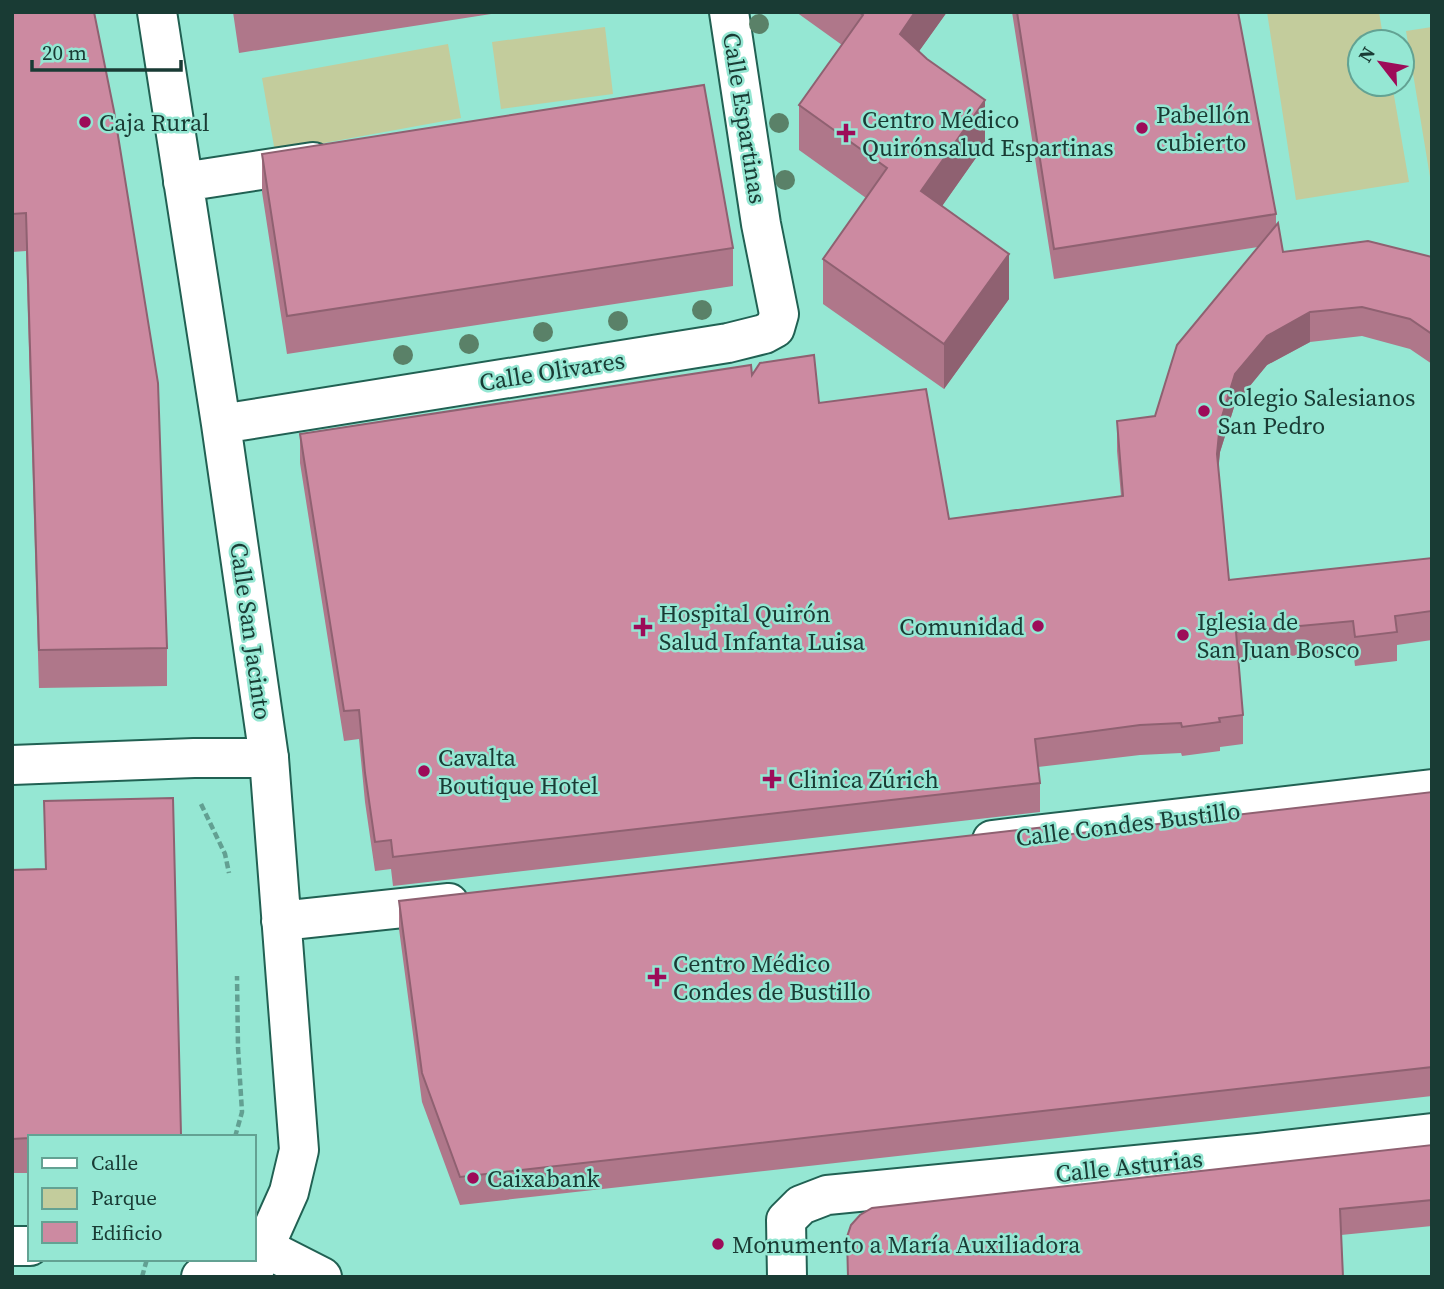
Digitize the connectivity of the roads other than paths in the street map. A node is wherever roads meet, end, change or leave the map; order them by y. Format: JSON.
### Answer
{"nodes":[{"id":1,"x":157,"y":12,"type":"edge"},
{"id":2,"x":729,"y":12,"type":"edge"},
{"id":3,"x":352,"y":155,"type":"edge"},
{"id":4,"x":183,"y":182,"type":"junction"},
{"id":5,"x":761,"y":224,"type":"joint"},
{"id":6,"x":222,"y":424,"type":"junction"},
{"id":7,"x":269,"y":758,"type":"junction"},
{"id":8,"x":12,"y":765,"type":"edge"},
{"id":9,"x":1432,"y":789,"type":"edge"},
{"id":10,"x":962,"y":844,"type":"edge"},
{"id":11,"x":479,"y":899,"type":"edge"},
{"id":12,"x":281,"y":921,"type":"junction"},
{"id":13,"x":1432,"y":1133,"type":"edge"},
{"id":14,"x":257,"y":1259,"type":"edge"},
{"id":15,"x":252,"y":1261,"type":"edge"},
{"id":16,"x":201,"y":1277,"type":"edge"},
{"id":17,"x":322,"y":1277,"type":"edge"},
{"id":18,"x":787,"y":1277,"type":"edge"}],
"edges":[{"from":1,"to":4,"type":"street","name":"Calle San Jacinto"},
{"from":2,"to":5,"type":"street","name":"Calle Espartinas"},
{"from":3,"to":4,"type":"street"},
{"from":4,"to":6,"type":"street","name":"Calle San Jacinto"},
{"from":5,"to":6,"type":"street","name":"Calle Olivares"},
{"from":6,"to":7,"type":"street","name":"Calle San Jacinto"},
{"from":7,"to":8,"type":"street"},
{"from":7,"to":12,"type":"street","name":"Calle San Jacinto"},
{"from":9,"to":10,"type":"street","name":"Calle Condes Bustillo"},
{"from":11,"to":12,"type":"street"},
{"from":12,"to":14,"type":"street","name":"Calle San Jacinto"},
{"from":13,"to":18,"type":"street","name":"Calle Asturias"},
{"from":14,"to":17,"type":"street"},
{"from":15,"to":16,"type":"street"}]}
